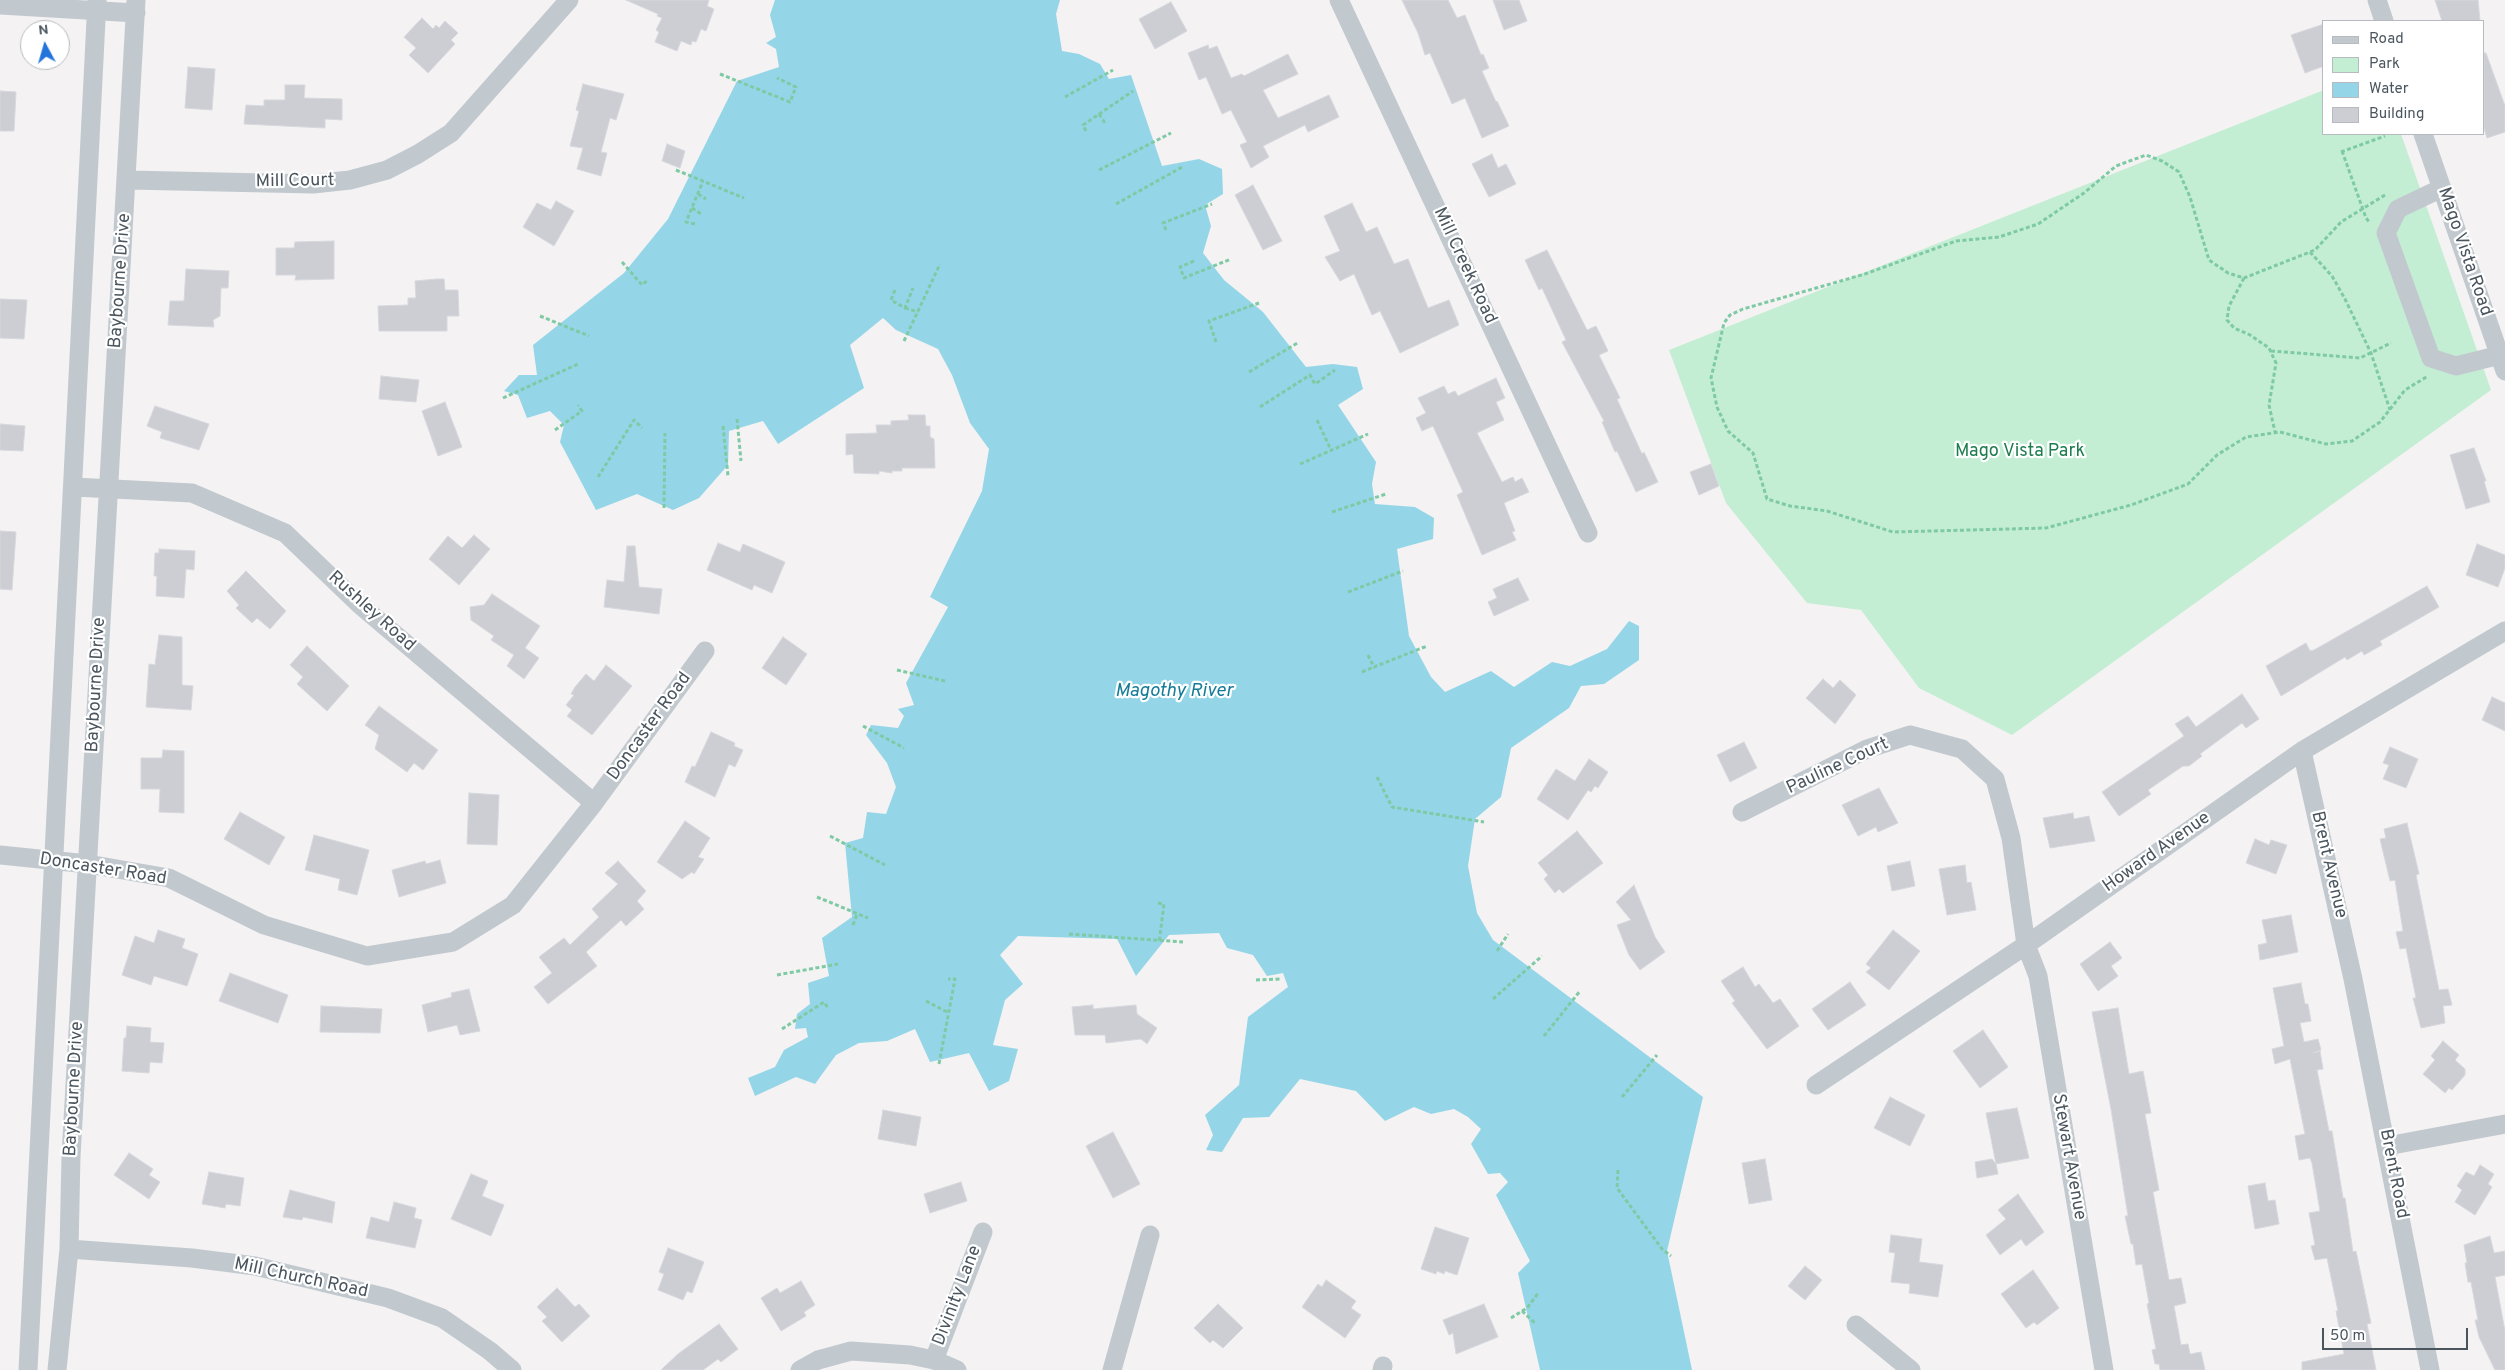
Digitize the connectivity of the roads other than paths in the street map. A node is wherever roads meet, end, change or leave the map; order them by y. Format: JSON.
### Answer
{"nodes":[{"id":1,"x":569,"y":0,"type":"edge"},
{"id":2,"x":1339,"y":0,"type":"edge"},
{"id":3,"x":2377,"y":0,"type":"edge"},
{"id":4,"x":0,"y":5,"type":"edge"},
{"id":5,"x":97,"y":6,"type":"edge"},
{"id":6,"x":136,"y":6,"type":"edge"},
{"id":7,"x":2384,"y":20,"type":"edge"},
{"id":8,"x":2424,"y":135,"type":"edge"},
{"id":9,"x":128,"y":180,"type":"junction"},
{"id":10,"x":2442,"y":188,"type":"junction"},
{"id":11,"x":2502,"y":363,"type":"edge"},
{"id":12,"x":74,"y":487,"type":"junction"},
{"id":13,"x":107,"y":488,"type":"junction"},
{"id":14,"x":1588,"y":533,"type":"dead end"},
{"id":15,"x":2505,"y":631,"type":"edge"},
{"id":16,"x":705,"y":650,"type":"dead end"},
{"id":17,"x":2302,"y":751,"type":"junction"},
{"id":18,"x":594,"y":803,"type":"junction"},
{"id":19,"x":1742,"y":812,"type":"dead end"},
{"id":20,"x":0,"y":855,"type":"edge"},
{"id":21,"x":54,"y":860,"type":"junction"},
{"id":22,"x":88,"y":864,"type":"junction"},
{"id":23,"x":2026,"y":945,"type":"junction"},
{"id":24,"x":2354,"y":979,"type":"joint"},
{"id":25,"x":1816,"y":1085,"type":"dead end"},
{"id":26,"x":2505,"y":1124,"type":"edge"},
{"id":27,"x":2387,"y":1146,"type":"junction"},
{"id":28,"x":983,"y":1232,"type":"dead end"},
{"id":29,"x":1150,"y":1235,"type":"dead end"},
{"id":30,"x":69,"y":1249,"type":"junction"},
{"id":31,"x":1856,"y":1325,"type":"dead end"},
{"id":32,"x":934,"y":1360,"type":"junction"},
{"id":33,"x":28,"y":1370,"type":"edge"},
{"id":34,"x":57,"y":1370,"type":"edge"},
{"id":35,"x":512,"y":1370,"type":"edge"},
{"id":36,"x":800,"y":1370,"type":"edge"},
{"id":37,"x":957,"y":1370,"type":"edge"},
{"id":38,"x":1112,"y":1370,"type":"edge"},
{"id":39,"x":1911,"y":1370,"type":"edge"},
{"id":40,"x":2104,"y":1370,"type":"edge"},
{"id":41,"x":2430,"y":1370,"type":"edge"}],
"edges":[{"from":1,"to":9,"type":"street","name":"Mill Court"},
{"from":2,"to":14,"type":"street","name":"Mill Creek Road"},
{"from":3,"to":7,"type":"street"},
{"from":4,"to":5,"type":"street"},
{"from":5,"to":6,"type":"street"},
{"from":5,"to":12,"type":"street","name":"Baybourne Drive"},
{"from":6,"to":9,"type":"street","name":"Baybourne Drive"},
{"from":8,"to":10,"type":"street","name":"Mago Vista Road"},
{"from":9,"to":13,"type":"street","name":"Baybourne Drive"},
{"from":10,"to":11,"type":"street","name":"Mago Vista Road"},
{"from":10,"to":11,"type":"street"},
{"from":12,"to":13,"type":"street","name":"Rushley Road"},
{"from":12,"to":21,"type":"street","name":"Baybourne Drive"},
{"from":13,"to":18,"type":"street","name":"Rushley Road"},
{"from":13,"to":22,"type":"street","name":"Baybourne Drive"},
{"from":15,"to":17,"type":"street","name":"Howard Avenue"},
{"from":16,"to":18,"type":"street","name":"Doncaster Road"},
{"from":17,"to":23,"type":"street","name":"Howard Avenue"},
{"from":17,"to":24,"type":"street","name":"Brent Avenue"},
{"from":18,"to":22,"type":"street","name":"Doncaster Road"},
{"from":19,"to":23,"type":"street","name":"Pauline Court"},
{"from":20,"to":21,"type":"street","name":"Doncaster Road"},
{"from":21,"to":22,"type":"street","name":"Doncaster Road"},
{"from":21,"to":33,"type":"street","name":"Baybourne Drive"},
{"from":22,"to":30,"type":"street","name":"Baybourne Drive"},
{"from":23,"to":25,"type":"street","name":"Howard Avenue"},
{"from":23,"to":40,"type":"street","name":"Stewart Avenue"},
{"from":24,"to":27,"type":"street","name":"Brent Road"},
{"from":26,"to":27,"type":"street"},
{"from":27,"to":41,"type":"street","name":"Brent Road"},
{"from":28,"to":32,"type":"street","name":"Divinity Lane"},
{"from":29,"to":38,"type":"street"},
{"from":30,"to":34,"type":"street","name":"Baybourne Drive"},
{"from":30,"to":35,"type":"street","name":"Mill Church Road"},
{"from":31,"to":39,"type":"street"},
{"from":32,"to":36,"type":"street"},
{"from":32,"to":37,"type":"street"}]}
